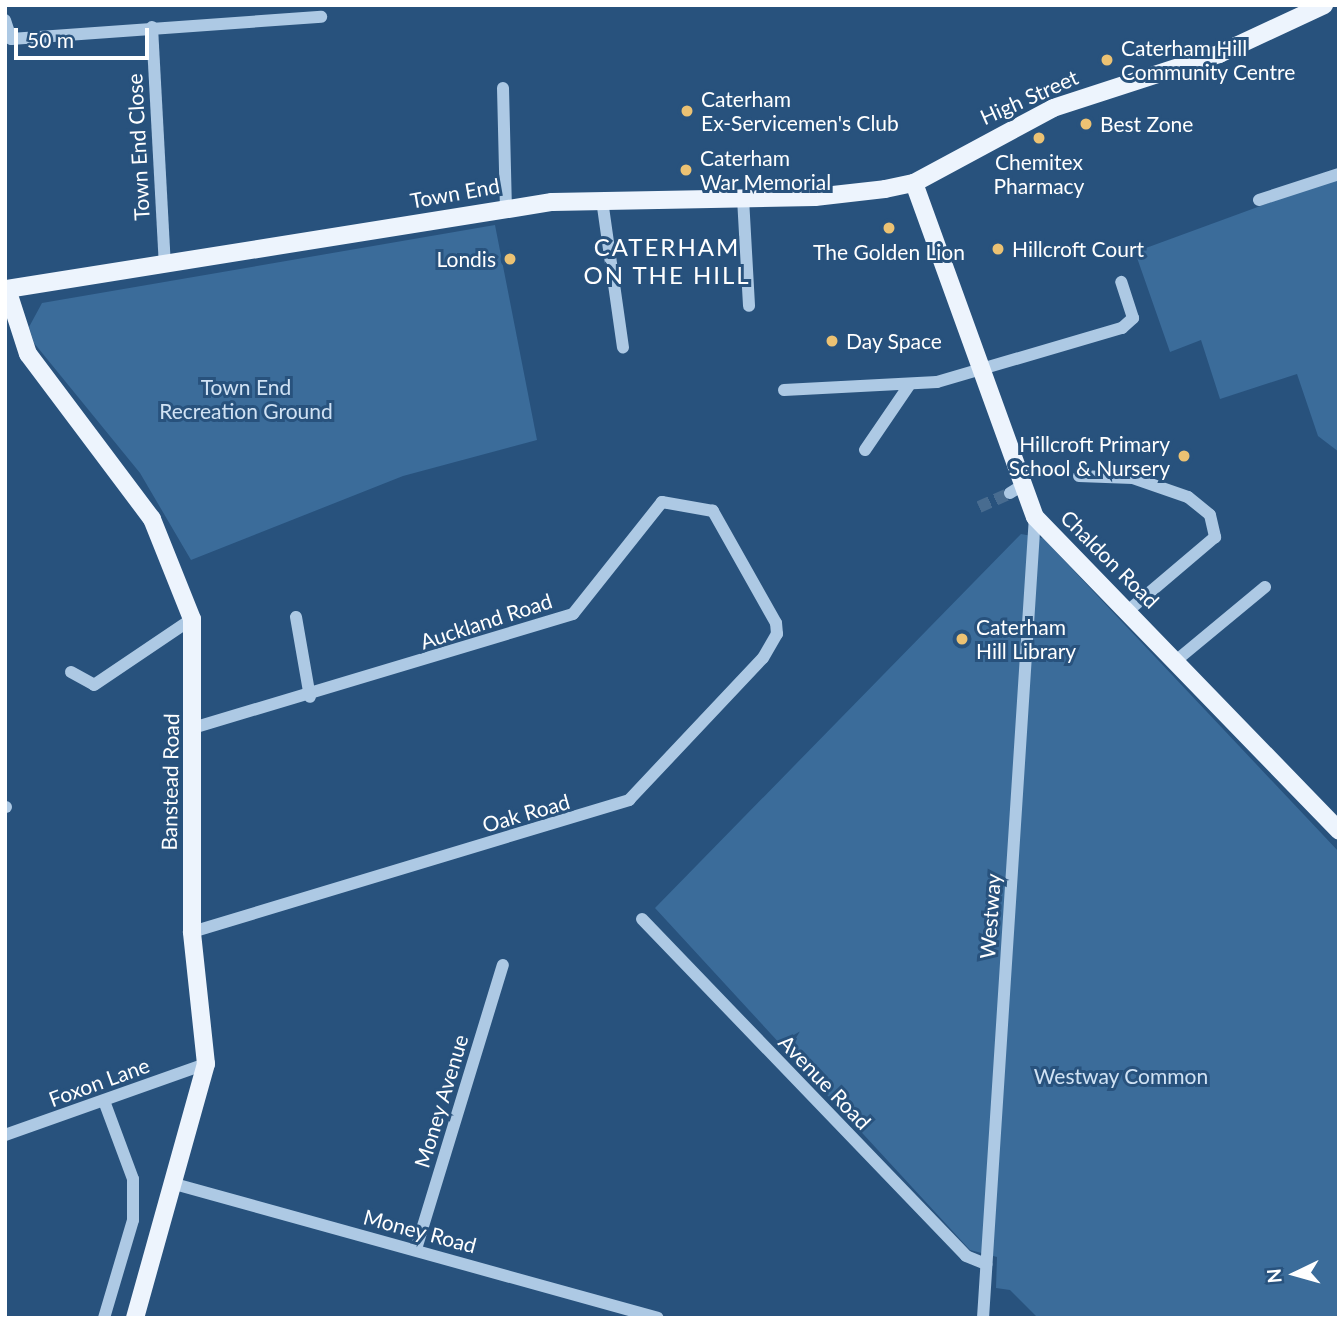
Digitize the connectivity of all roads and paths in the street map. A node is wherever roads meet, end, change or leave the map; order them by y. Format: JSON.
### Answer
{"nodes":[{"id":1,"x":1324,"y":5,"type":"edge"},
{"id":2,"x":321,"y":17,"type":"dead end"},
{"id":3,"x":5,"y":20,"type":"edge"},
{"id":4,"x":152,"y":27,"type":"junction"},
{"id":5,"x":503,"y":88,"type":"dead end"},
{"id":6,"x":1339,"y":174,"type":"edge"},
{"id":7,"x":914,"y":183,"type":"junction"},
{"id":8,"x":743,"y":198,"type":"junction"},
{"id":9,"x":602,"y":200,"type":"junction"},
{"id":10,"x":1259,"y":200,"type":"dead end"},
{"id":11,"x":506,"y":207,"type":"junction"},
{"id":12,"x":165,"y":265,"type":"junction"},
{"id":13,"x":1121,"y":282,"type":"dead end"},
{"id":14,"x":6,"y":289,"type":"edge"},
{"id":15,"x":749,"y":306,"type":"dead end"},
{"id":16,"x":623,"y":348,"type":"dead end"},
{"id":17,"x":978,"y":368,"type":"junction"},
{"id":18,"x":910,"y":384,"type":"junction"},
{"id":19,"x":785,"y":390,"type":"dead end"},
{"id":20,"x":864,"y":450,"type":"dead end"},
{"id":21,"x":1079,"y":476,"type":"dead end"},
{"id":22,"x":1035,"y":517,"type":"junction"},
{"id":23,"x":1265,"y":587,"type":"dead end"},
{"id":24,"x":769,"y":609,"type":"joint"},
{"id":25,"x":1129,"y":610,"type":"junction"},
{"id":26,"x":296,"y":617,"type":"dead end"},
{"id":27,"x":192,"y":619,"type":"junction"},
{"id":28,"x":1178,"y":659,"type":"junction"},
{"id":29,"x":71,"y":672,"type":"dead end"},
{"id":30,"x":310,"y":697,"type":"junction"},
{"id":31,"x":194,"y":728,"type":"junction"},
{"id":32,"x":1339,"y":831,"type":"edge"},
{"id":33,"x":642,"y":919,"type":"dead end"},
{"id":34,"x":192,"y":932,"type":"junction"},
{"id":35,"x":503,"y":965,"type":"dead end"},
{"id":36,"x":206,"y":1064,"type":"junction"},
{"id":37,"x":104,"y":1101,"type":"junction"},
{"id":38,"x":5,"y":1135,"type":"edge"},
{"id":39,"x":171,"y":1183,"type":"junction"},
{"id":40,"x":415,"y":1249,"type":"junction"},
{"id":41,"x":986,"y":1264,"type":"junction"},
{"id":42,"x":104,"y":1318,"type":"edge"},
{"id":43,"x":135,"y":1318,"type":"edge"},
{"id":44,"x":658,"y":1318,"type":"edge"},
{"id":45,"x":983,"y":1318,"type":"edge"}],
"edges":[{"from":1,"to":7,"type":"main road","name":"High Street"},
{"from":2,"to":4,"type":"street"},
{"from":3,"to":4,"type":"street"},
{"from":4,"to":12,"type":"street","name":"Town End Close"},
{"from":5,"to":11,"type":"street"},
{"from":6,"to":10,"type":"street"},
{"from":7,"to":8,"type":"main road","name":"Town End"},
{"from":7,"to":17,"type":"main road","name":"Chaldon Road"},
{"from":8,"to":9,"type":"main road","name":"Town End"},
{"from":8,"to":15,"type":"street"},
{"from":9,"to":11,"type":"main road","name":"Town End"},
{"from":9,"to":16,"type":"street"},
{"from":11,"to":12,"type":"main road","name":"Town End"},
{"from":12,"to":14,"type":"main road","name":"Town End"},
{"from":13,"to":17,"type":"street"},
{"from":14,"to":27,"type":"main road","name":"Banstead Road"},
{"from":17,"to":18,"type":"street"},
{"from":17,"to":22,"type":"main road","name":"Chaldon Road"},
{"from":18,"to":19,"type":"street"},
{"from":18,"to":20,"type":"street"},
{"from":21,"to":25,"type":"street"},
{"from":22,"to":25,"type":"main road","name":"Chaldon Road"},
{"from":22,"to":41,"type":"street","name":"Westway"},
{"from":23,"to":28,"type":"street"},
{"from":24,"to":30,"type":"street","name":"Auckland Road"},
{"from":24,"to":34,"type":"street","name":"Oak Road"},
{"from":25,"to":28,"type":"main road","name":"Chaldon Road"},
{"from":26,"to":30,"type":"street"},
{"from":27,"to":29,"type":"street"},
{"from":27,"to":31,"type":"main road","name":"Banstead Road"},
{"from":28,"to":32,"type":"main road","name":"Chaldon Road"},
{"from":30,"to":31,"type":"street","name":"Auckland Road"},
{"from":31,"to":34,"type":"main road","name":"Banstead Road"},
{"from":33,"to":41,"type":"street","name":"Avenue Road"},
{"from":34,"to":36,"type":"main road","name":"Banstead Road"},
{"from":35,"to":40,"type":"street","name":"Money Avenue"},
{"from":36,"to":37,"type":"street","name":"Foxon Lane"},
{"from":36,"to":39,"type":"main road","name":"Banstead Road"},
{"from":37,"to":38,"type":"street","name":"Foxon Lane"},
{"from":37,"to":42,"type":"street"},
{"from":39,"to":40,"type":"street","name":"Money Road"},
{"from":39,"to":43,"type":"main road","name":"Banstead Road"},
{"from":40,"to":44,"type":"street","name":"Money Road"},
{"from":41,"to":45,"type":"street","name":"Westway"}]}
